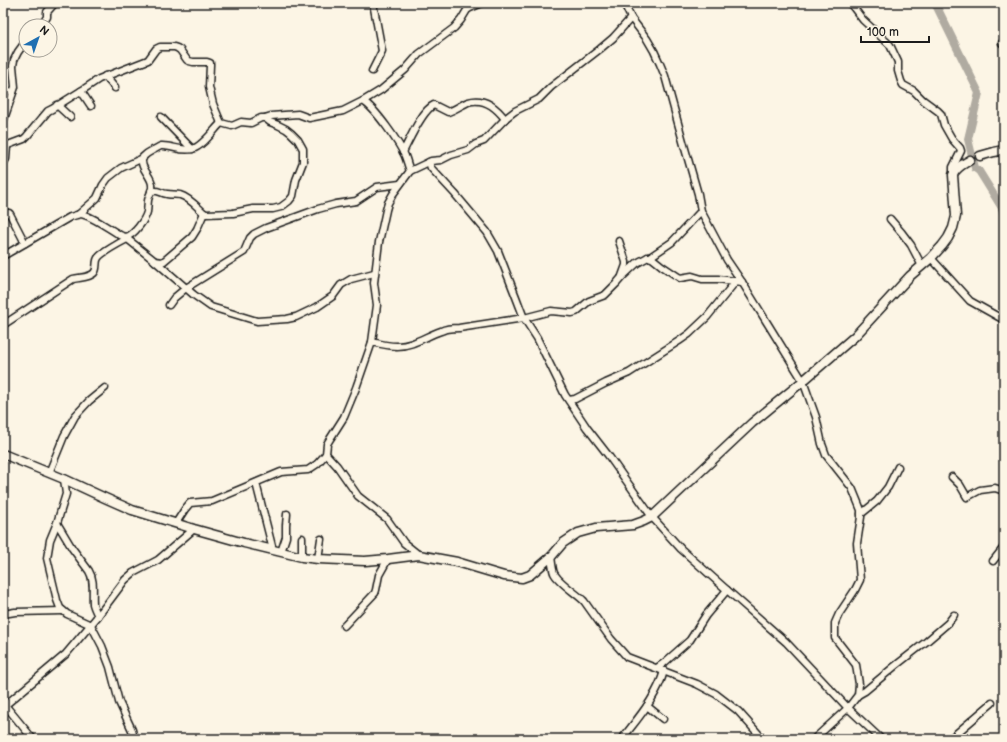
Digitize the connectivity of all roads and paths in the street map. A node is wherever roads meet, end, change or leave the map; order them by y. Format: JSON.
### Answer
{"nodes":[{"id":1,"x":55,"y":3,"type":"edge"},
{"id":2,"x":373,"y":3,"type":"edge"},
{"id":3,"x":482,"y":3,"type":"edge"},
{"id":4,"x":624,"y":3,"type":"edge"},
{"id":5,"x":850,"y":3,"type":"edge"},
{"id":6,"x":46,"y":18,"type":"edge"},
{"id":7,"x":631,"y":18,"type":"junction"},
{"id":8,"x":18,"y":52,"type":"edge"},
{"id":9,"x":372,"y":71,"type":"dead end"},
{"id":10,"x":105,"y":76,"type":"junction"},
{"id":11,"x":115,"y":88,"type":"dead end"},
{"id":12,"x":3,"y":90,"type":"edge"},
{"id":13,"x":81,"y":91,"type":"junction"},
{"id":14,"x":14,"y":92,"type":"junction"},
{"id":15,"x":363,"y":101,"type":"junction"},
{"id":16,"x":57,"y":105,"type":"junction"},
{"id":17,"x":91,"y":106,"type":"dead end"},
{"id":18,"x":70,"y":117,"type":"dead end"},
{"id":19,"x":160,"y":117,"type":"dead end"},
{"id":20,"x":265,"y":118,"type":"junction"},
{"id":21,"x":505,"y":119,"type":"junction"},
{"id":22,"x":3,"y":122,"type":"edge"},
{"id":23,"x":221,"y":122,"type":"junction"},
{"id":24,"x":5,"y":143,"type":"edge"},
{"id":25,"x":192,"y":149,"type":"junction"},
{"id":26,"x":1004,"y":150,"type":"edge"},
{"id":27,"x":403,"y":152,"type":"junction"},
{"id":28,"x":980,"y":156,"type":"joint"},
{"id":29,"x":143,"y":158,"type":"junction"},
{"id":30,"x":970,"y":160,"type":"joint"},
{"id":31,"x":429,"y":162,"type":"junction"},
{"id":32,"x":3,"y":164,"type":"edge"},
{"id":33,"x":410,"y":171,"type":"junction"},
{"id":34,"x":953,"y":174,"type":"junction"},
{"id":35,"x":400,"y":184,"type":"junction"},
{"id":36,"x":151,"y":191,"type":"junction"},
{"id":37,"x":3,"y":209,"type":"edge"},
{"id":38,"x":701,"y":211,"type":"junction"},
{"id":39,"x":204,"y":213,"type":"junction"},
{"id":40,"x":79,"y":214,"type":"junction"},
{"id":41,"x":890,"y":219,"type":"dead end"},
{"id":42,"x":126,"y":238,"type":"junction"},
{"id":43,"x":619,"y":241,"type":"dead end"},
{"id":44,"x":25,"y":243,"type":"junction"},
{"id":45,"x":3,"y":256,"type":"edge"},
{"id":46,"x":648,"y":257,"type":"junction"},
{"id":47,"x":931,"y":258,"type":"junction"},
{"id":48,"x":155,"y":261,"type":"junction"},
{"id":49,"x":922,"y":266,"type":"junction"},
{"id":50,"x":374,"y":273,"type":"junction"},
{"id":51,"x":622,"y":277,"type":"junction"},
{"id":52,"x":739,"y":282,"type":"junction"},
{"id":53,"x":186,"y":288,"type":"junction"},
{"id":54,"x":169,"y":305,"type":"dead end"},
{"id":55,"x":524,"y":318,"type":"junction"},
{"id":56,"x":1004,"y":320,"type":"edge"},
{"id":57,"x":3,"y":325,"type":"edge"},
{"id":58,"x":372,"y":342,"type":"junction"},
{"id":59,"x":803,"y":381,"type":"junction"},
{"id":60,"x":105,"y":388,"type":"dead end"},
{"id":61,"x":569,"y":400,"type":"junction"},
{"id":62,"x":3,"y":454,"type":"edge"},
{"id":63,"x":326,"y":454,"type":"junction"},
{"id":64,"x":898,"y":467,"type":"dead end"},
{"id":65,"x":49,"y":473,"type":"junction"},
{"id":66,"x":952,"y":477,"type":"dead end"},
{"id":67,"x":64,"y":479,"type":"junction"},
{"id":68,"x":256,"y":483,"type":"junction"},
{"id":69,"x":1004,"y":491,"type":"edge"},
{"id":70,"x":287,"y":514,"type":"dead end"},
{"id":71,"x":862,"y":514,"type":"junction"},
{"id":72,"x":652,"y":517,"type":"junction"},
{"id":73,"x":57,"y":523,"type":"junction"},
{"id":74,"x":176,"y":523,"type":"junction"},
{"id":75,"x":194,"y":529,"type":"junction"},
{"id":76,"x":302,"y":538,"type":"dead end"},
{"id":77,"x":322,"y":539,"type":"dead end"},
{"id":78,"x":1004,"y":547,"type":"edge"},
{"id":79,"x":273,"y":550,"type":"junction"},
{"id":80,"x":282,"y":552,"type":"junction"},
{"id":81,"x":419,"y":555,"type":"junction"},
{"id":82,"x":302,"y":557,"type":"junction"},
{"id":83,"x":551,"y":557,"type":"junction"},
{"id":84,"x":318,"y":559,"type":"junction"},
{"id":85,"x":388,"y":559,"type":"junction"},
{"id":86,"x":993,"y":561,"type":"dead end"},
{"id":87,"x":727,"y":590,"type":"junction"},
{"id":88,"x":63,"y":611,"type":"junction"},
{"id":89,"x":3,"y":614,"type":"edge"},
{"id":90,"x":954,"y":615,"type":"dead end"},
{"id":91,"x":98,"y":616,"type":"junction"},
{"id":92,"x":91,"y":625,"type":"junction"},
{"id":93,"x":344,"y":626,"type":"dead end"},
{"id":94,"x":656,"y":668,"type":"junction"},
{"id":95,"x":664,"y":671,"type":"junction"},
{"id":96,"x":858,"y":695,"type":"junction"},
{"id":97,"x":992,"y":703,"type":"dead end"},
{"id":98,"x":4,"y":706,"type":"edge"},
{"id":99,"x":647,"y":706,"type":"junction"},
{"id":100,"x":848,"y":708,"type":"junction"},
{"id":101,"x":663,"y":719,"type":"dead end"},
{"id":102,"x":33,"y":739,"type":"edge"},
{"id":103,"x":134,"y":739,"type":"edge"},
{"id":104,"x":622,"y":739,"type":"edge"},
{"id":105,"x":763,"y":739,"type":"edge"},
{"id":106,"x":814,"y":739,"type":"edge"},
{"id":107,"x":881,"y":739,"type":"edge"},
{"id":108,"x":950,"y":739,"type":"edge"}],
"edges":[{"from":1,"to":6,"type":"street"},
{"from":2,"to":9,"type":"street"},
{"from":3,"to":15,"type":"street"},
{"from":4,"to":7,"type":"street"},
{"from":5,"to":34,"type":"street"},
{"from":7,"to":21,"type":"street"},
{"from":7,"to":38,"type":"street"},
{"from":8,"to":14,"type":"street"},
{"from":10,"to":11,"type":"street"},
{"from":10,"to":13,"type":"street"},
{"from":10,"to":23,"type":"street"},
{"from":12,"to":14,"type":"street"},
{"from":13,"to":16,"type":"street"},
{"from":13,"to":17,"type":"street"},
{"from":14,"to":22,"type":"street"},
{"from":15,"to":20,"type":"street"},
{"from":15,"to":27,"type":"street"},
{"from":16,"to":18,"type":"street"},
{"from":16,"to":24,"type":"street"},
{"from":19,"to":25,"type":"street"},
{"from":20,"to":23,"type":"street"},
{"from":20,"to":39,"type":"street"},
{"from":21,"to":27,"type":"street"},
{"from":21,"to":31,"type":"street"},
{"from":23,"to":25,"type":"street"},
{"from":24,"to":32,"type":"street"},
{"from":25,"to":29,"type":"street"},
{"from":26,"to":28,"type":"main road"},
{"from":27,"to":33,"type":"street"},
{"from":28,"to":30,"type":"street"},
{"from":29,"to":36,"type":"street"},
{"from":29,"to":40,"type":"street"},
{"from":30,"to":34,"type":"main road"},
{"from":31,"to":33,"type":"street"},
{"from":31,"to":55,"type":"street"},
{"from":33,"to":35,"type":"street"},
{"from":34,"to":47,"type":"main road"},
{"from":35,"to":50,"type":"street"},
{"from":35,"to":53,"type":"street"},
{"from":36,"to":39,"type":"street"},
{"from":36,"to":42,"type":"street"},
{"from":37,"to":44,"type":"street"},
{"from":38,"to":46,"type":"street"},
{"from":38,"to":52,"type":"street"},
{"from":39,"to":48,"type":"street"},
{"from":40,"to":42,"type":"street"},
{"from":40,"to":44,"type":"street"},
{"from":41,"to":49,"type":"street"},
{"from":42,"to":48,"type":"street"},
{"from":42,"to":57,"type":"street"},
{"from":43,"to":51,"type":"street"},
{"from":44,"to":45,"type":"street"},
{"from":46,"to":51,"type":"street"},
{"from":46,"to":52,"type":"street"},
{"from":47,"to":49,"type":"main road"},
{"from":47,"to":56,"type":"street"},
{"from":48,"to":53,"type":"street"},
{"from":49,"to":59,"type":"main road"},
{"from":50,"to":53,"type":"street"},
{"from":50,"to":58,"type":"street"},
{"from":51,"to":55,"type":"street"},
{"from":52,"to":59,"type":"street"},
{"from":52,"to":61,"type":"street"},
{"from":53,"to":54,"type":"street"},
{"from":55,"to":58,"type":"street"},
{"from":55,"to":61,"type":"street"},
{"from":58,"to":63,"type":"street"},
{"from":59,"to":71,"type":"street"},
{"from":59,"to":72,"type":"main road"},
{"from":60,"to":65,"type":"street"},
{"from":61,"to":72,"type":"street"},
{"from":62,"to":65,"type":"main road"},
{"from":63,"to":68,"type":"street"},
{"from":63,"to":81,"type":"street"},
{"from":64,"to":71,"type":"street"},
{"from":65,"to":67,"type":"main road"},
{"from":66,"to":69,"type":"street"},
{"from":67,"to":73,"type":"street"},
{"from":67,"to":74,"type":"main road"},
{"from":68,"to":74,"type":"street"},
{"from":68,"to":79,"type":"street"},
{"from":70,"to":80,"type":"street"},
{"from":71,"to":96,"type":"street"},
{"from":72,"to":83,"type":"main road"},
{"from":72,"to":87,"type":"street"},
{"from":73,"to":88,"type":"street"},
{"from":73,"to":91,"type":"street"},
{"from":74,"to":75,"type":"main road"},
{"from":75,"to":79,"type":"main road"},
{"from":75,"to":91,"type":"street"},
{"from":76,"to":82,"type":"street"},
{"from":77,"to":84,"type":"street"},
{"from":78,"to":86,"type":"street"},
{"from":79,"to":80,"type":"main road"},
{"from":80,"to":82,"type":"main road"},
{"from":81,"to":83,"type":"main road"},
{"from":81,"to":85,"type":"main road"},
{"from":82,"to":84,"type":"main road"},
{"from":83,"to":94,"type":"street"},
{"from":84,"to":85,"type":"main road"},
{"from":85,"to":93,"type":"street"},
{"from":87,"to":94,"type":"street"},
{"from":87,"to":100,"type":"street"},
{"from":88,"to":89,"type":"street"},
{"from":88,"to":92,"type":"street"},
{"from":90,"to":96,"type":"street"},
{"from":91,"to":92,"type":"street"},
{"from":92,"to":98,"type":"street"},
{"from":92,"to":103,"type":"street"},
{"from":94,"to":95,"type":"street"},
{"from":95,"to":99,"type":"street"},
{"from":95,"to":105,"type":"street"},
{"from":96,"to":100,"type":"street"},
{"from":97,"to":108,"type":"street"},
{"from":98,"to":102,"type":"street"},
{"from":99,"to":101,"type":"street"},
{"from":99,"to":104,"type":"street"},
{"from":100,"to":106,"type":"street"},
{"from":100,"to":107,"type":"street"}]}
